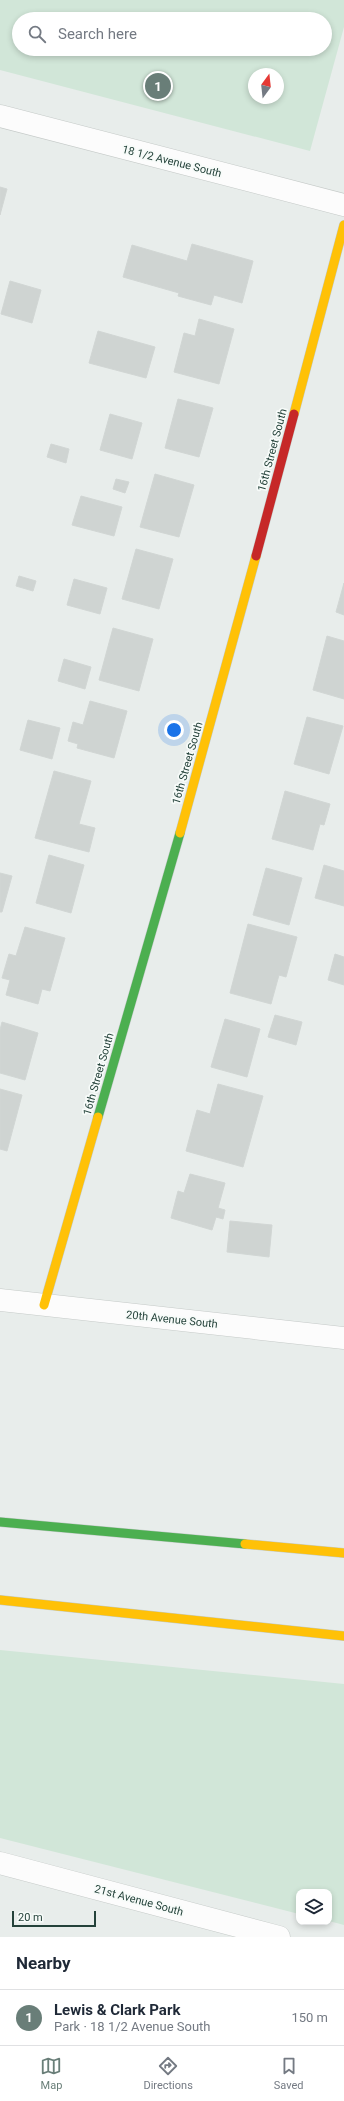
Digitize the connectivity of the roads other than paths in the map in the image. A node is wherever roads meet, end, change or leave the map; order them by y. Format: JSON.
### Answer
{"nodes":[{"id":1,"x":0,"y":116,"type":"edge"},
{"id":2,"x":344,"y":205,"type":"edge"},
{"id":3,"x":344,"y":225,"type":"edge"},
{"id":4,"x":0,"y":1300,"type":"edge"},
{"id":5,"x":44,"y":1305,"type":"junction"},
{"id":6,"x":344,"y":1338,"type":"edge"},
{"id":7,"x":0,"y":1522,"type":"edge"},
{"id":8,"x":344,"y":1553,"type":"edge"},
{"id":9,"x":0,"y":1600,"type":"edge"},
{"id":10,"x":344,"y":1636,"type":"edge"},
{"id":11,"x":0,"y":1863,"type":"edge"},
{"id":12,"x":279,"y":1937,"type":"edge"}],
"edges":[{"from":1,"to":2,"type":"street","name":"18 1/2 Avenue South"},
{"from":3,"to":5,"type":"main road","name":"16th Street South"},
{"from":4,"to":5,"type":"street","name":"20th Avenue South"},
{"from":5,"to":6,"type":"street","name":"20th Avenue South"},
{"from":7,"to":8,"type":"main road"},
{"from":9,"to":10,"type":"main road"},
{"from":11,"to":12,"type":"street","name":"21st Avenue South"}]}
